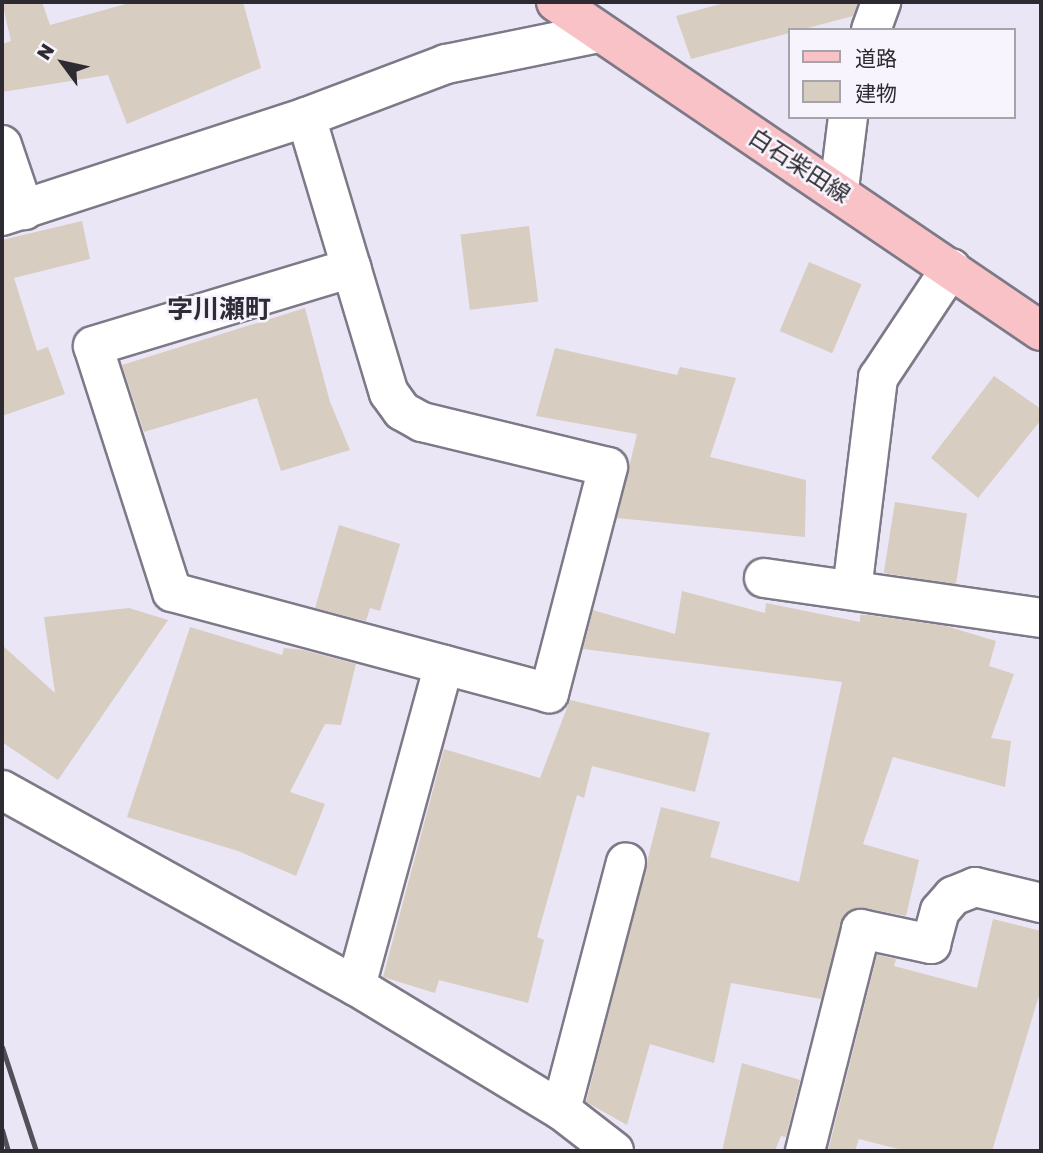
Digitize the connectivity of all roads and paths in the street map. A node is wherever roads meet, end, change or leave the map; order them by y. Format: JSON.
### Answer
{"nodes":[{"id":1,"x":556,"y":2,"type":"edge"},
{"id":2,"x":881,"y":2,"type":"edge"},
{"id":3,"x":872,"y":28,"type":"edge"},
{"id":4,"x":599,"y":33,"type":"junction"},
{"id":5,"x":306,"y":117,"type":"junction"},
{"id":6,"x":848,"y":119,"type":"edge"},
{"id":7,"x":2,"y":145,"type":"edge"},
{"id":8,"x":839,"y":190,"type":"junction"},
{"id":9,"x":13,"y":213,"type":"edge"},
{"id":10,"x":352,"y":268,"type":"junction"},
{"id":11,"x":951,"y":268,"type":"junction"},
{"id":12,"x":1041,"y":331,"type":"edge"},
{"id":13,"x":764,"y":578,"type":"dead end"},
{"id":14,"x":852,"y":590,"type":"junction"},
{"id":15,"x":1041,"y":618,"type":"edge"},
{"id":16,"x":444,"y":665,"type":"junction"},
{"id":17,"x":2,"y":790,"type":"edge"},
{"id":18,"x":626,"y":862,"type":"dead end"},
{"id":19,"x":1041,"y":904,"type":"edge"},
{"id":20,"x":356,"y":986,"type":"junction"},
{"id":21,"x":561,"y":1110,"type":"junction"},
{"id":22,"x":614,"y":1151,"type":"edge"},
{"id":23,"x":805,"y":1151,"type":"edge"}],
"edges":[{"from":1,"to":4,"type":"main road","name":"白石柴田線"},
{"from":2,"to":3,"type":"street"},
{"from":4,"to":5,"type":"street"},
{"from":4,"to":8,"type":"main road","name":"白石柴田線"},
{"from":5,"to":9,"type":"street"},
{"from":5,"to":10,"type":"street"},
{"from":6,"to":8,"type":"street"},
{"from":7,"to":9,"type":"street"},
{"from":8,"to":11,"type":"main road","name":"白石柴田線"},
{"from":10,"to":16,"type":"street"},
{"from":10,"to":16,"type":"street"},
{"from":11,"to":12,"type":"main road","name":"白石柴田線"},
{"from":11,"to":14,"type":"street"},
{"from":13,"to":14,"type":"street"},
{"from":14,"to":15,"type":"street"},
{"from":16,"to":20,"type":"street"},
{"from":17,"to":20,"type":"street"},
{"from":18,"to":21,"type":"street"},
{"from":19,"to":23,"type":"street"},
{"from":20,"to":21,"type":"street"},
{"from":21,"to":22,"type":"street"}]}
